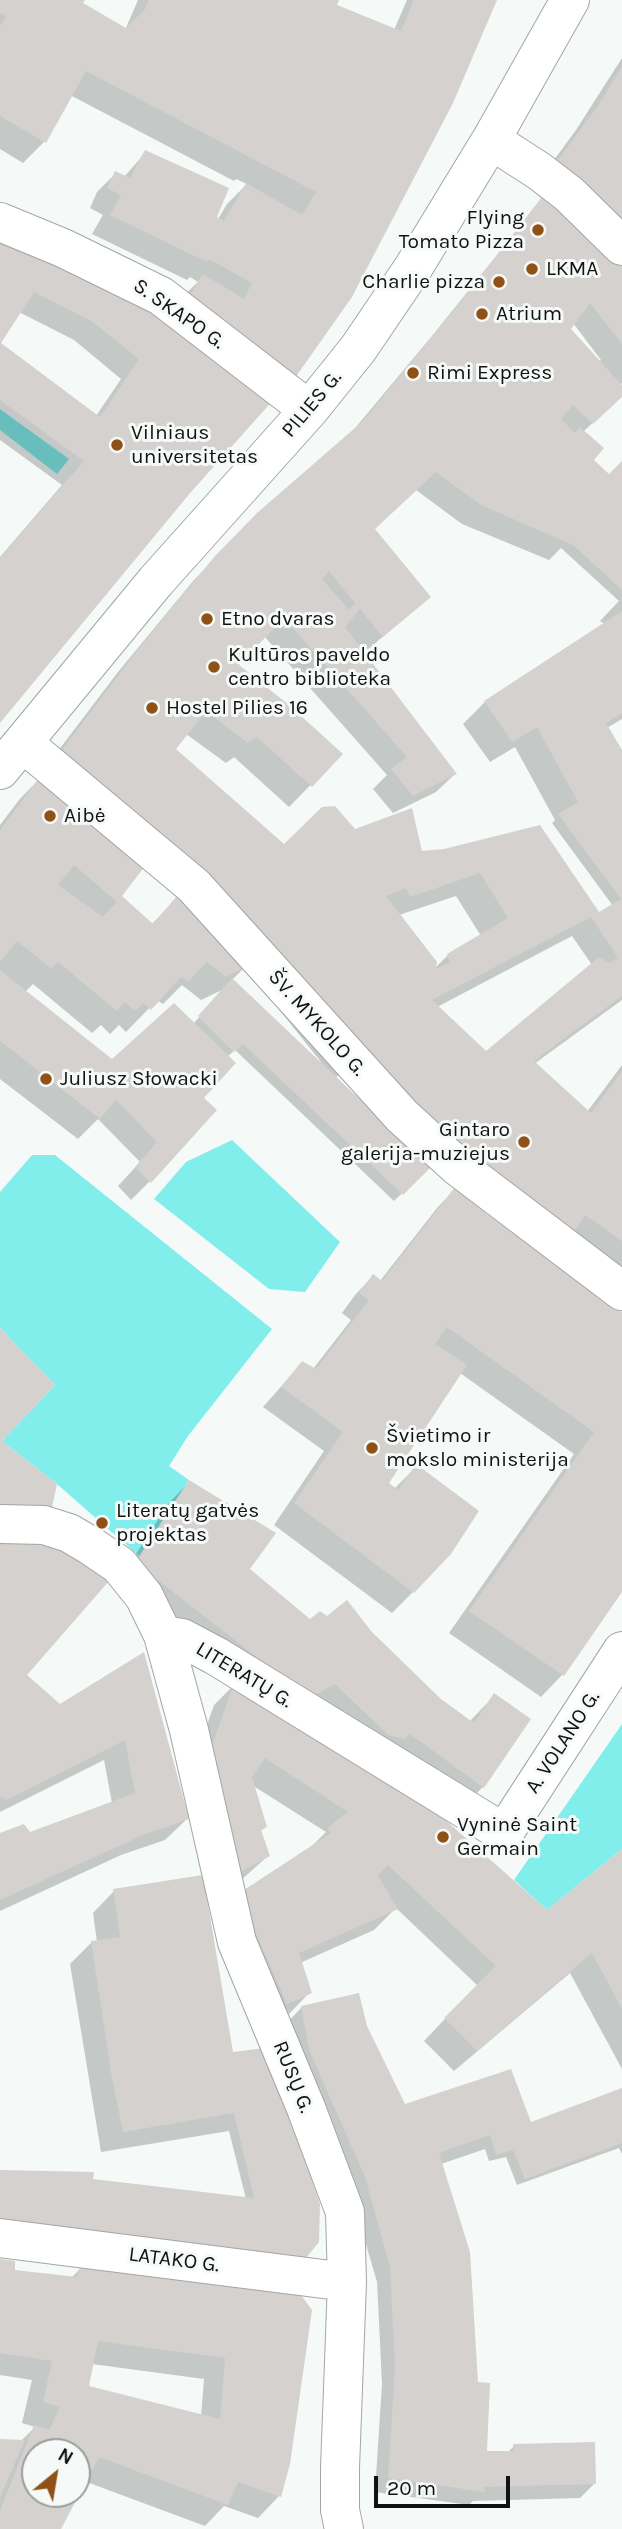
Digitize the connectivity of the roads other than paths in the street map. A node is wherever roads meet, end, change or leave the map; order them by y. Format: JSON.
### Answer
{"nodes":[{"id":1,"x":570,"y":0,"type":"edge"},
{"id":2,"x":491,"y":140,"type":"junction"},
{"id":3,"x":0,"y":222,"type":"edge"},
{"id":4,"x":622,"y":246,"type":"edge"},
{"id":5,"x":309,"y":410,"type":"junction"},
{"id":6,"x":11,"y":757,"type":"edge"},
{"id":7,"x":622,"y":1291,"type":"edge"},
{"id":8,"x":0,"y":1524,"type":"edge"},
{"id":9,"x":163,"y":1635,"type":"junction"},
{"id":10,"x":622,"y":1651,"type":"edge"},
{"id":11,"x":504,"y":1833,"type":"joint"},
{"id":12,"x":0,"y":2238,"type":"edge"},
{"id":13,"x":347,"y":2282,"type":"junction"},
{"id":14,"x":344,"y":2529,"type":"edge"}],
"edges":[{"from":1,"to":2,"type":"street","name":"PILIES G."},
{"from":2,"to":4,"type":"street"},
{"from":2,"to":5,"type":"street","name":"PILIES G."},
{"from":3,"to":5,"type":"street","name":"S. SKAPO G."},
{"from":5,"to":6,"type":"street","name":"PILIES G."},
{"from":6,"to":7,"type":"street","name":"ŠV. MYKOLO G."},
{"from":8,"to":9,"type":"street"},
{"from":9,"to":11,"type":"street","name":"LITERATŲ G."},
{"from":9,"to":13,"type":"street","name":"RUSŲ G."},
{"from":10,"to":11,"type":"street","name":"A. VOLANO G."},
{"from":12,"to":13,"type":"street","name":"LATAKO G."},
{"from":13,"to":14,"type":"street","name":"RUSŲ G."}]}
